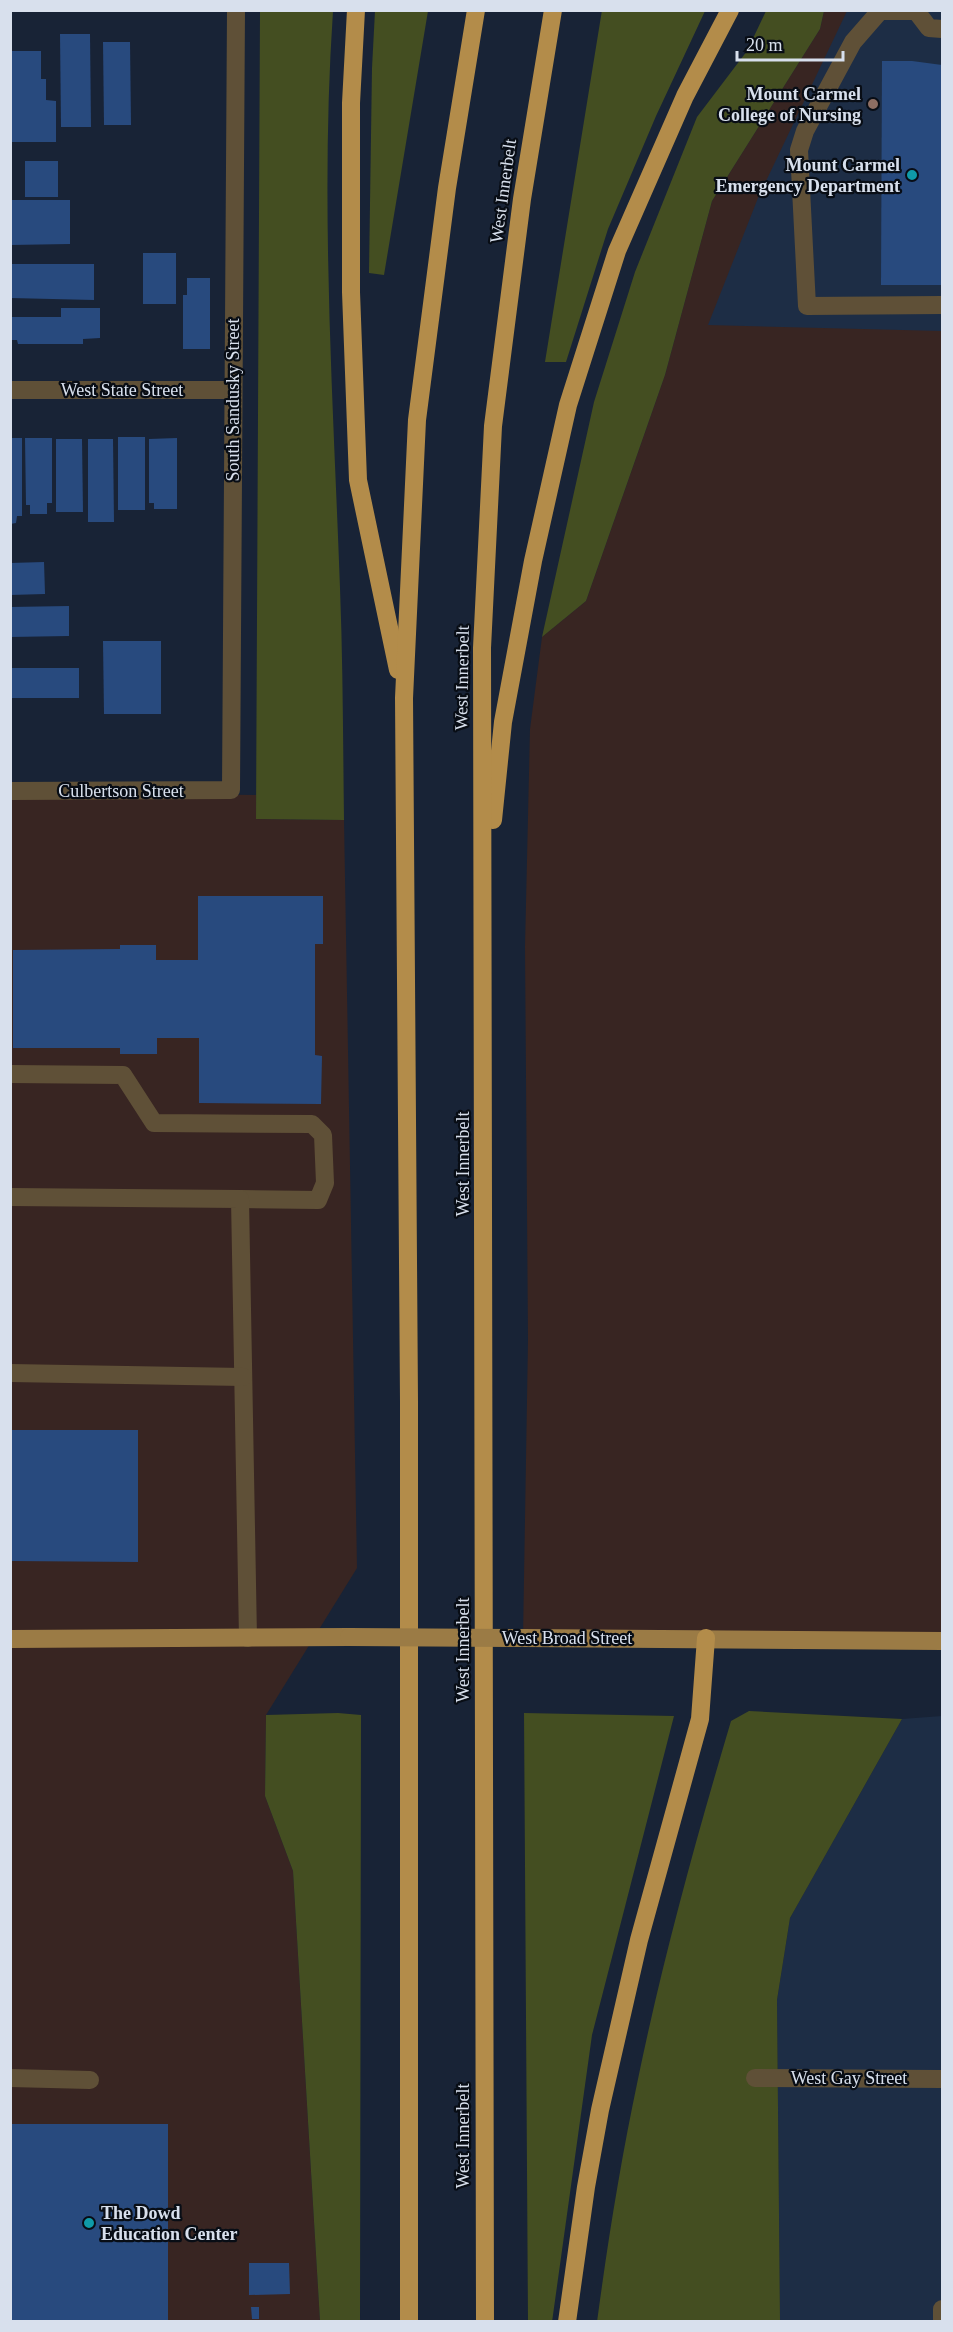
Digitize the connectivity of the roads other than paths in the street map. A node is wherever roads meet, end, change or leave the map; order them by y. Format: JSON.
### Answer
{"nodes":[{"id":1,"x":236,"y":10,"type":"edge"},
{"id":2,"x":356,"y":10,"type":"edge"},
{"id":3,"x":476,"y":10,"type":"edge"},
{"id":4,"x":553,"y":10,"type":"edge"},
{"id":5,"x":730,"y":10,"type":"edge"},
{"id":6,"x":942,"y":29,"type":"edge"},
{"id":7,"x":942,"y":305,"type":"edge"},
{"id":8,"x":10,"y":390,"type":"edge"},
{"id":9,"x":233,"y":390,"type":"junction"},
{"id":10,"x":404,"y":698,"type":"junction"},
{"id":11,"x":231,"y":790,"type":"joint"},
{"id":12,"x":10,"y":791,"type":"edge"},
{"id":13,"x":483,"y":915,"type":"junction"},
{"id":14,"x":10,"y":1074,"type":"edge"},
{"id":15,"x":10,"y":1197,"type":"edge"},
{"id":16,"x":240,"y":1199,"type":"junction"},
{"id":17,"x":10,"y":1373,"type":"edge"},
{"id":18,"x":243,"y":1377,"type":"junction"},
{"id":19,"x":248,"y":1638,"type":"junction"},
{"id":20,"x":706,"y":1638,"type":"junction"},
{"id":21,"x":10,"y":1639,"type":"edge"},
{"id":22,"x":942,"y":1641,"type":"edge"},
{"id":23,"x":10,"y":2078,"type":"edge"},
{"id":24,"x":755,"y":2078,"type":"dead end"},
{"id":25,"x":942,"y":2079,"type":"edge"},
{"id":26,"x":90,"y":2080,"type":"dead end"},
{"id":27,"x":942,"y":2309,"type":"edge"},
{"id":28,"x":409,"y":2322,"type":"edge"},
{"id":29,"x":485,"y":2322,"type":"edge"},
{"id":30,"x":567,"y":2322,"type":"edge"},
{"id":31,"x":942,"y":2322,"type":"edge"}],
"edges":[{"from":1,"to":9,"type":"street","name":"South Sandusky Street"},
{"from":2,"to":10,"type":"highway"},
{"from":3,"to":10,"type":"highway"},
{"from":4,"to":13,"type":"highway","name":"West Innerbelt"},
{"from":5,"to":13,"type":"highway"},
{"from":6,"to":7,"type":"street"},
{"from":8,"to":9,"type":"street","name":"West State Street"},
{"from":9,"to":11,"type":"street","name":"South Sandusky Street"},
{"from":10,"to":28,"type":"highway"},
{"from":11,"to":12,"type":"street","name":"Culbertson Street"},
{"from":13,"to":29,"type":"highway","name":"West Innerbelt"},
{"from":14,"to":16,"type":"street"},
{"from":15,"to":16,"type":"street"},
{"from":16,"to":18,"type":"street"},
{"from":17,"to":18,"type":"street"},
{"from":18,"to":19,"type":"street"},
{"from":19,"to":20,"type":"main road","name":"West Broad Street","bridge":true},
{"from":19,"to":21,"type":"main road","name":"West Broad Street"},
{"from":20,"to":22,"type":"main road","name":"West Broad Street"},
{"from":20,"to":30,"type":"highway"},
{"from":23,"to":26,"type":"street"},
{"from":24,"to":25,"type":"street","name":"West Gay Street"},
{"from":27,"to":31,"type":"street"}]}
